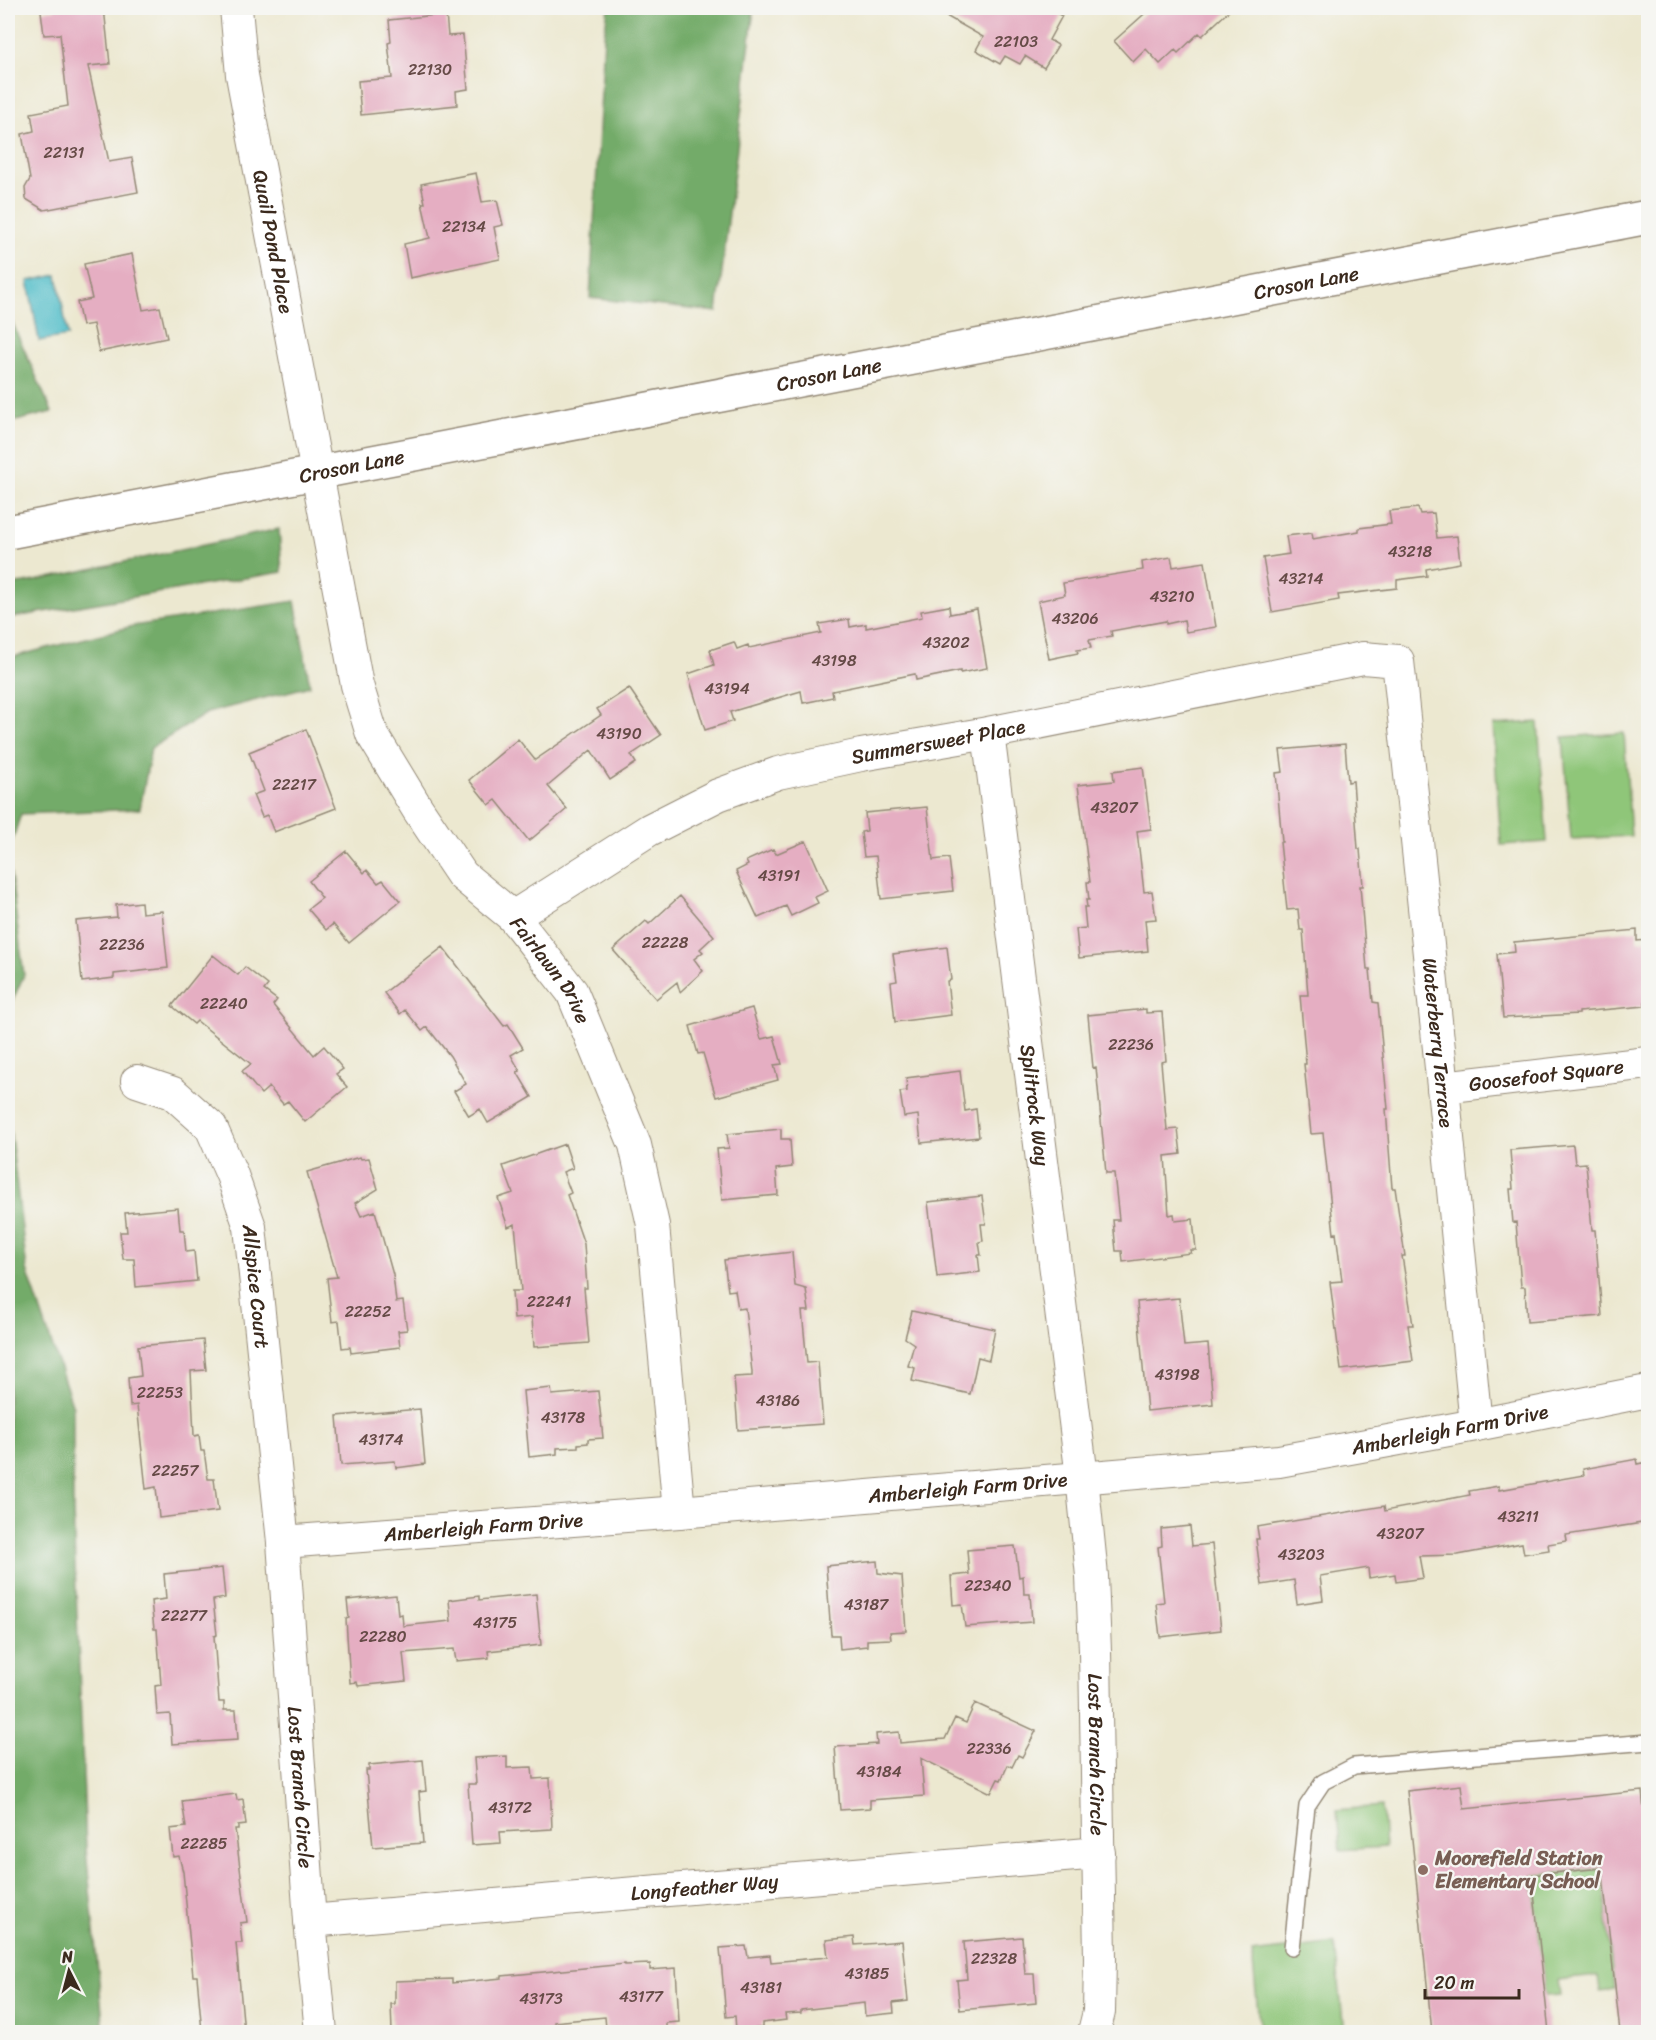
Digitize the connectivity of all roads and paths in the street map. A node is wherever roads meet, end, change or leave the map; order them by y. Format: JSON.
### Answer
{"nodes":[{"id":1,"x":236,"y":8,"type":"edge"},
{"id":2,"x":1648,"y":217,"type":"edge"},
{"id":3,"x":316,"y":474,"type":"junction"},
{"id":4,"x":8,"y":532,"type":"edge"},
{"id":5,"x":1398,"y":661,"type":"joint"},
{"id":6,"x":988,"y":733,"type":"junction"},
{"id":7,"x":513,"y":917,"type":"junction"},
{"id":8,"x":1648,"y":1063,"type":"edge"},
{"id":9,"x":137,"y":1082,"type":"dead end"},
{"id":10,"x":1443,"y":1087,"type":"junction"},
{"id":11,"x":1648,"y":1391,"type":"edge"},
{"id":12,"x":1476,"y":1425,"type":"junction"},
{"id":13,"x":1082,"y":1477,"type":"junction"},
{"id":14,"x":680,"y":1512,"type":"junction"},
{"id":15,"x":283,"y":1542,"type":"junction"},
{"id":16,"x":1648,"y":1742,"type":"edge"},
{"id":17,"x":1099,"y":1853,"type":"junction"},
{"id":18,"x":310,"y":1921,"type":"junction"},
{"id":19,"x":1292,"y":1948,"type":"dead end"},
{"id":20,"x":321,"y":2032,"type":"edge"},
{"id":21,"x":1094,"y":2032,"type":"edge"}],
"edges":[{"from":1,"to":3,"type":"street","name":"Quail Pond Place"},
{"from":2,"to":3,"type":"main road","name":"Croson Lane"},
{"from":3,"to":4,"type":"main road","name":"Croson Lane"},
{"from":3,"to":7,"type":"street","name":"Fairlawn Drive"},
{"from":5,"to":6,"type":"street","name":"Summersweet Place"},
{"from":5,"to":10,"type":"street","name":"Waterberry Terrace"},
{"from":6,"to":7,"type":"street","name":"Summersweet Place"},
{"from":6,"to":13,"type":"street","name":"Splitrock Way"},
{"from":7,"to":14,"type":"street","name":"Fairlawn Drive"},
{"from":8,"to":10,"type":"street","name":"Goosefoot Square"},
{"from":9,"to":15,"type":"street","name":"Allspice Court"},
{"from":10,"to":12,"type":"street","name":"Waterberry Terrace"},
{"from":11,"to":12,"type":"street","name":"Amberleigh Farm Drive"},
{"from":12,"to":13,"type":"street","name":"Amberleigh Farm Drive"},
{"from":13,"to":14,"type":"street","name":"Amberleigh Farm Drive"},
{"from":13,"to":17,"type":"street","name":"Lost Branch Circle"},
{"from":14,"to":15,"type":"street","name":"Amberleigh Farm Drive"},
{"from":15,"to":18,"type":"street","name":"Lost Branch Circle"},
{"from":16,"to":19,"type":"lane"},
{"from":17,"to":18,"type":"street","name":"Longfeather Way"},
{"from":17,"to":21,"type":"street","name":"Lost Branch Circle"},
{"from":18,"to":20,"type":"street","name":"Lost Branch Circle"}]}
